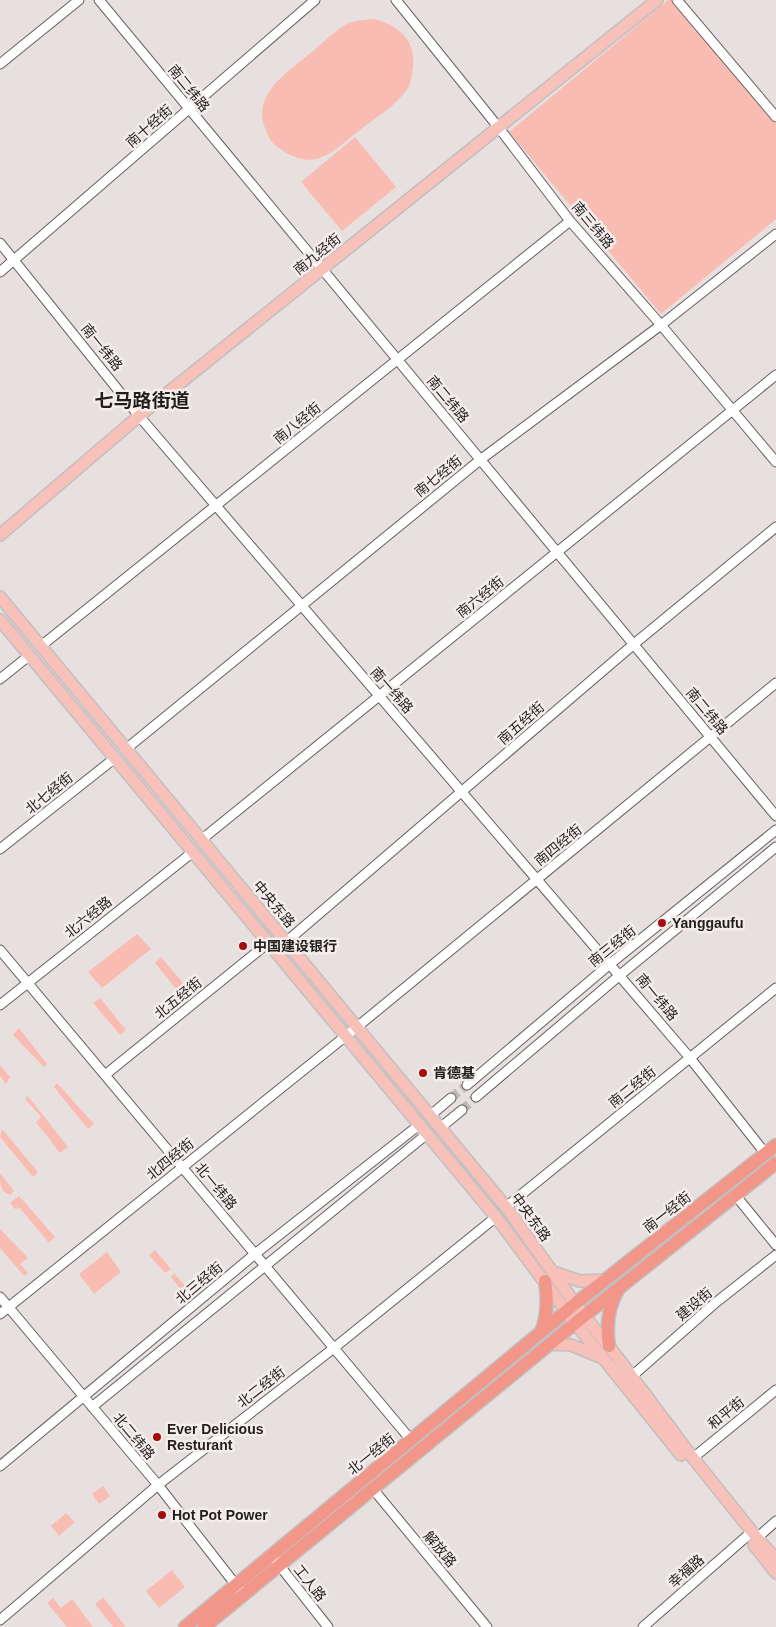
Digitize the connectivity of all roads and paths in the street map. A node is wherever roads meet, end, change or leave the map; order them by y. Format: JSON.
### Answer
{"nodes":[{"id":1,"x":79,"y":0,"type":"edge"},
{"id":2,"x":99,"y":0,"type":"edge"},
{"id":3,"x":315,"y":0,"type":"edge"},
{"id":4,"x":396,"y":0,"type":"edge"},
{"id":5,"x":657,"y":0,"type":"edge"},
{"id":6,"x":678,"y":0,"type":"edge"},
{"id":7,"x":0,"y":64,"type":"edge"},
{"id":8,"x":188,"y":110,"type":"junction"},
{"id":9,"x":776,"y":117,"type":"edge"},
{"id":10,"x":499,"y":128,"type":"junction"},
{"id":11,"x":570,"y":221,"type":"junction"},
{"id":12,"x":776,"y":234,"type":"edge"},
{"id":13,"x":0,"y":243,"type":"edge"},
{"id":14,"x":15,"y":260,"type":"junction"},
{"id":15,"x":322,"y":269,"type":"junction"},
{"id":16,"x":0,"y":272,"type":"edge"},
{"id":17,"x":661,"y":325,"type":"junction"},
{"id":18,"x":397,"y":360,"type":"junction"},
{"id":19,"x":776,"y":375,"type":"edge"},
{"id":20,"x":732,"y":409,"type":"junction"},
{"id":21,"x":139,"y":416,"type":"junction"},
{"id":22,"x":480,"y":460,"type":"junction"},
{"id":23,"x":776,"y":462,"type":"edge"},
{"id":24,"x":216,"y":506,"type":"junction"},
{"id":25,"x":776,"y":527,"type":"edge"},
{"id":26,"x":0,"y":535,"type":"edge"},
{"id":27,"x":556,"y":552,"type":"junction"},
{"id":28,"x":0,"y":597,"type":"edge"},
{"id":29,"x":302,"y":605,"type":"junction"},
{"id":30,"x":0,"y":620,"type":"edge"},
{"id":31,"x":634,"y":644,"type":"junction"},
{"id":32,"x":40,"y":646,"type":"junction"},
{"id":33,"x":30,"y":656,"type":"junction"},
{"id":34,"x":0,"y":679,"type":"edge"},
{"id":35,"x":776,"y":683,"type":"edge"},
{"id":36,"x":380,"y":696,"type":"junction"},
{"id":37,"x":711,"y":737,"type":"junction"},
{"id":38,"x":126,"y":749,"type":"junction"},
{"id":39,"x":115,"y":758,"type":"junction"},
{"id":40,"x":462,"y":792,"type":"junction"},
{"id":41,"x":776,"y":816,"type":"edge"},
{"id":42,"x":776,"y":830,"type":"edge"},
{"id":43,"x":201,"y":840,"type":"junction"},
{"id":44,"x":776,"y":847,"type":"edge"},
{"id":45,"x":0,"y":849,"type":"edge"},
{"id":46,"x":192,"y":852,"type":"junction"},
{"id":47,"x":537,"y":880,"type":"junction"},
{"id":48,"x":286,"y":942,"type":"junction"},
{"id":49,"x":268,"y":943,"type":"junction"},
{"id":50,"x":0,"y":950,"type":"edge"},
{"id":51,"x":610,"y":964,"type":"junction"},
{"id":52,"x":620,"y":975,"type":"junction"},
{"id":53,"x":28,"y":983,"type":"junction"},
{"id":54,"x":776,"y":988,"type":"edge"},
{"id":55,"x":0,"y":1005,"type":"edge"},
{"id":56,"x":357,"y":1027,"type":"junction"},
{"id":57,"x":346,"y":1036,"type":"junction"},
{"id":58,"x":690,"y":1058,"type":"junction"},
{"id":59,"x":105,"y":1075,"type":"junction"},
{"id":60,"x":467,"y":1085,"type":"tunnel mouth"},
{"id":61,"x":451,"y":1098,"type":"tunnel mouth"},
{"id":62,"x":476,"y":1098,"type":"tunnel mouth"},
{"id":63,"x":462,"y":1110,"type":"tunnel mouth"},
{"id":64,"x":431,"y":1115,"type":"junction"},
{"id":65,"x":419,"y":1125,"type":"junction"},
{"id":66,"x":440,"y":1128,"type":"junction"},
{"id":67,"x":427,"y":1134,"type":"junction"},
{"id":68,"x":776,"y":1145,"type":"edge"},
{"id":69,"x":765,"y":1154,"type":"junction"},
{"id":70,"x":776,"y":1163,"type":"edge"},
{"id":71,"x":182,"y":1167,"type":"junction"},
{"id":72,"x":736,"y":1196,"type":"junction"},
{"id":73,"x":506,"y":1207,"type":"junction"},
{"id":74,"x":496,"y":1217,"type":"junction"},
{"id":75,"x":776,"y":1245,"type":"edge"},
{"id":76,"x":256,"y":1254,"type":"junction"},
{"id":77,"x":776,"y":1255,"type":"edge"},
{"id":78,"x":265,"y":1266,"type":"junction"},
{"id":79,"x":549,"y":1276,"type":"junction"},
{"id":80,"x":605,"y":1280,"type":"junction"},
{"id":81,"x":620,"y":1287,"type":"junction"},
{"id":82,"x":0,"y":1298,"type":"edge"},
{"id":83,"x":8,"y":1307,"type":"junction"},
{"id":84,"x":572,"y":1307,"type":"junction"},
{"id":85,"x":0,"y":1314,"type":"edge"},
{"id":86,"x":579,"y":1319,"type":"junction"},
{"id":87,"x":541,"y":1333,"type":"junction"},
{"id":88,"x":549,"y":1344,"type":"junction"},
{"id":89,"x":609,"y":1346,"type":"junction"},
{"id":90,"x":334,"y":1348,"type":"junction"},
{"id":91,"x":604,"y":1359,"type":"junction"},
{"id":92,"x":631,"y":1377,"type":"junction"},
{"id":93,"x":776,"y":1390,"type":"edge"},
{"id":94,"x":84,"y":1396,"type":"junction"},
{"id":95,"x":92,"y":1407,"type":"junction"},
{"id":96,"x":411,"y":1440,"type":"junction"},
{"id":97,"x":693,"y":1458,"type":"junction"},
{"id":98,"x":0,"y":1466,"type":"edge"},
{"id":99,"x":158,"y":1485,"type":"junction"},
{"id":100,"x":373,"y":1489,"type":"junction"},
{"id":101,"x":776,"y":1521,"type":"edge"},
{"id":102,"x":752,"y":1537,"type":"junction"},
{"id":103,"x":271,"y":1555,"type":"junction"},
{"id":104,"x":776,"y":1559,"type":"edge"},
{"id":105,"x":279,"y":1566,"type":"junction"},
{"id":106,"x":776,"y":1572,"type":"edge"},
{"id":107,"x":240,"y":1590,"type":"junction"},
{"id":108,"x":0,"y":1620,"type":"edge"},
{"id":109,"x":185,"y":1627,"type":"edge"},
{"id":110,"x":204,"y":1627,"type":"edge"},
{"id":111,"x":328,"y":1627,"type":"edge"},
{"id":112,"x":487,"y":1627,"type":"edge"},
{"id":113,"x":643,"y":1627,"type":"edge"}],
"edges":[{"from":1,"to":7,"type":"street"},
{"from":2,"to":8,"type":"street","name":"南二纬路"},
{"from":3,"to":8,"type":"street","name":"南十经街"},
{"from":4,"to":10,"type":"street","name":"南三纬路"},
{"from":5,"to":10,"type":"main road","name":"南九经街"},
{"from":6,"to":9,"type":"street"},
{"from":8,"to":14,"type":"street","name":"南十经街"},
{"from":8,"to":15,"type":"street","name":"南二纬路"},
{"from":10,"to":11,"type":"street","name":"南三纬路"},
{"from":10,"to":15,"type":"main road","name":"南九经街"},
{"from":11,"to":17,"type":"street","name":"南三纬路"},
{"from":11,"to":18,"type":"street","name":"南八经街"},
{"from":12,"to":17,"type":"street","name":"南七经街"},
{"from":13,"to":14,"type":"street","name":"南一纬路"},
{"from":14,"to":16,"type":"street","name":"南十经街"},
{"from":14,"to":21,"type":"street","name":"南一纬路"},
{"from":15,"to":18,"type":"street","name":"南二纬路"},
{"from":15,"to":21,"type":"main road","name":"南九经街"},
{"from":17,"to":20,"type":"street","name":"南三纬路"},
{"from":17,"to":22,"type":"street","name":"南七经街"},
{"from":18,"to":22,"type":"street","name":"南二纬路"},
{"from":18,"to":24,"type":"street","name":"南八经街"},
{"from":19,"to":20,"type":"street","name":"南六经街"},
{"from":20,"to":23,"type":"street","name":"南三纬路"},
{"from":20,"to":27,"type":"street","name":"南六经街"},
{"from":21,"to":24,"type":"street","name":"南一纬路"},
{"from":21,"to":26,"type":"main road","name":"南九经街"},
{"from":22,"to":27,"type":"street","name":"南二纬路"},
{"from":22,"to":29,"type":"street","name":"南七经街"},
{"from":24,"to":29,"type":"street","name":"南一纬路"},
{"from":24,"to":32,"type":"street","name":"南八经街"},
{"from":25,"to":31,"type":"street","name":"南五经街"},
{"from":27,"to":31,"type":"street","name":"南二纬路"},
{"from":27,"to":36,"type":"street","name":"南六经街"},
{"from":28,"to":32,"type":"main road","name":"中央东路"},
{"from":29,"to":36,"type":"street","name":"南一纬路"},
{"from":29,"to":38,"type":"street","name":"南七经街"},
{"from":30,"to":33,"type":"main road","name":"中央东路"},
{"from":31,"to":37,"type":"street","name":"南二纬路"},
{"from":31,"to":40,"type":"street","name":"南五经街"},
{"from":32,"to":38,"type":"main road","name":"中央东路"},
{"from":33,"to":34,"type":"street"},
{"from":33,"to":39,"type":"main road","name":"中央东路"},
{"from":35,"to":37,"type":"street","name":"南四经街"},
{"from":36,"to":40,"type":"street","name":"南一纬路"},
{"from":36,"to":43,"type":"street","name":"南六经街"},
{"from":37,"to":41,"type":"street","name":"南二纬路"},
{"from":37,"to":47,"type":"street","name":"南四经街"},
{"from":38,"to":43,"type":"main road","name":"中央东路"},
{"from":39,"to":45,"type":"street","name":"北七经街"},
{"from":39,"to":46,"type":"main road","name":"中央东路"},
{"from":40,"to":47,"type":"street","name":"南一纬路"},
{"from":40,"to":48,"type":"street","name":"南五经街"},
{"from":42,"to":51,"type":"street","name":"南三经街"},
{"from":43,"to":48,"type":"main road","name":"中央东路"},
{"from":44,"to":52,"type":"street"},
{"from":46,"to":49,"type":"main road","name":"中央东路"},
{"from":46,"to":53,"type":"street","name":"北六经路"},
{"from":47,"to":51,"type":"street","name":"南一纬路"},
{"from":47,"to":56,"type":"street","name":"南四经街"},
{"from":48,"to":56,"type":"main road","name":"中央东路"},
{"from":49,"to":57,"type":"main road","name":"中央东路"},
{"from":49,"to":59,"type":"street","name":"北五经街"},
{"from":50,"to":53,"type":"street","name":"北一纬路"},
{"from":51,"to":52,"type":"street","name":"南一纬路"},
{"from":51,"to":60,"type":"street","name":"南三经街"},
{"from":52,"to":58,"type":"street","name":"南一纬路"},
{"from":52,"to":62,"type":"street"},
{"from":53,"to":55,"type":"street","name":"北六经路"},
{"from":53,"to":59,"type":"street","name":"北一纬路"},
{"from":54,"to":58,"type":"street","name":"南二经街"},
{"from":56,"to":57,"type":"street","name":"北四经街"},
{"from":56,"to":64,"type":"main road","name":"中央东路"},
{"from":57,"to":65,"type":"main road","name":"中央东路"},
{"from":57,"to":71,"type":"street","name":"北四经街"},
{"from":58,"to":69,"type":"street","name":"南一纬路"},
{"from":58,"to":73,"type":"street","name":"南二经街"},
{"from":59,"to":71,"type":"street","name":"北一纬路"},
{"from":61,"to":64,"type":"street"},
{"from":63,"to":66,"type":"street"},
{"from":64,"to":66,"type":"main road","name":"中央东路"},
{"from":65,"to":67,"type":"main road","name":"中央东路"},
{"from":65,"to":76,"type":"street","name":"北三经街"},
{"from":66,"to":73,"type":"main road","name":"中央东路"},
{"from":67,"to":74,"type":"main road","name":"中央东路"},
{"from":67,"to":78,"type":"street"},
{"from":68,"to":69,"type":"highway","name":"南一经街"},
{"from":69,"to":80,"type":"highway","name":"南一经街"},
{"from":70,"to":72,"type":"highway"},
{"from":71,"to":76,"type":"street","name":"北一纬路"},
{"from":71,"to":83,"type":"street","name":"北四经街"},
{"from":72,"to":75,"type":"street"},
{"from":72,"to":81,"type":"highway"},
{"from":73,"to":79,"type":"main road","name":"中央东路"},
{"from":74,"to":79,"type":"main road","name":"中央东路"},
{"from":74,"to":90,"type":"street","name":"北二经街"},
{"from":76,"to":78,"type":"street","name":"北一纬路"},
{"from":76,"to":94,"type":"street","name":"北三经街"},
{"from":77,"to":92,"type":"street","name":"建设街"},
{"from":78,"to":90,"type":"street","name":"北一纬路"},
{"from":78,"to":95,"type":"street"},
{"from":79,"to":80,"type":"main road"},
{"from":79,"to":84,"type":"main road","name":"中央东路"},
{"from":79,"to":87,"type":"highway"},
{"from":80,"to":84,"type":"highway","name":"南一经街"},
{"from":81,"to":86,"type":"highway"},
{"from":81,"to":89,"type":"highway"},
{"from":82,"to":83,"type":"street","name":"北二纬路"},
{"from":83,"to":85,"type":"street","name":"北四经街"},
{"from":83,"to":94,"type":"street","name":"北二纬路"},
{"from":84,"to":86,"type":"main road","name":"中央东路"},
{"from":84,"to":87,"type":"highway","name":"北一经街"},
{"from":86,"to":88,"type":"highway","name":"北一经街"},
{"from":86,"to":89,"type":"main road"},
{"from":86,"to":91,"type":"main road"},
{"from":87,"to":96,"type":"highway","name":"北一经街"},
{"from":88,"to":91,"type":"main road"},
{"from":88,"to":100,"type":"highway","name":"北一经街"},
{"from":89,"to":92,"type":"main road"},
{"from":90,"to":96,"type":"street","name":"北一纬路"},
{"from":90,"to":99,"type":"street","name":"北二经街"},
{"from":91,"to":102,"type":"main road"},
{"from":92,"to":97,"type":"main road"},
{"from":93,"to":97,"type":"street","name":"和平街"},
{"from":94,"to":95,"type":"street","name":"北二纬路"},
{"from":94,"to":98,"type":"street","name":"北三经街"},
{"from":95,"to":99,"type":"street","name":"北二纬路"},
{"from":96,"to":103,"type":"highway","name":"北一经街"},
{"from":97,"to":102,"type":"main road"},
{"from":99,"to":107,"type":"street","name":"北二纬路"},
{"from":99,"to":108,"type":"street","name":"北二经街"},
{"from":100,"to":105,"type":"highway","name":"北一经街"},
{"from":100,"to":112,"type":"street","name":"解放路"},
{"from":101,"to":102,"type":"street","name":"幸福路"},
{"from":102,"to":104,"type":"main road"},
{"from":102,"to":106,"type":"main road"},
{"from":102,"to":113,"type":"street","name":"幸福路"},
{"from":103,"to":105,"type":"street","name":"工人路"},
{"from":103,"to":107,"type":"highway","name":"北一经街"},
{"from":105,"to":107,"type":"highway","name":"北一经街"},
{"from":105,"to":111,"type":"street","name":"工人路"},
{"from":107,"to":109,"type":"highway","name":"北一经街"},
{"from":107,"to":110,"type":"highway","name":"北一经街"}]}
